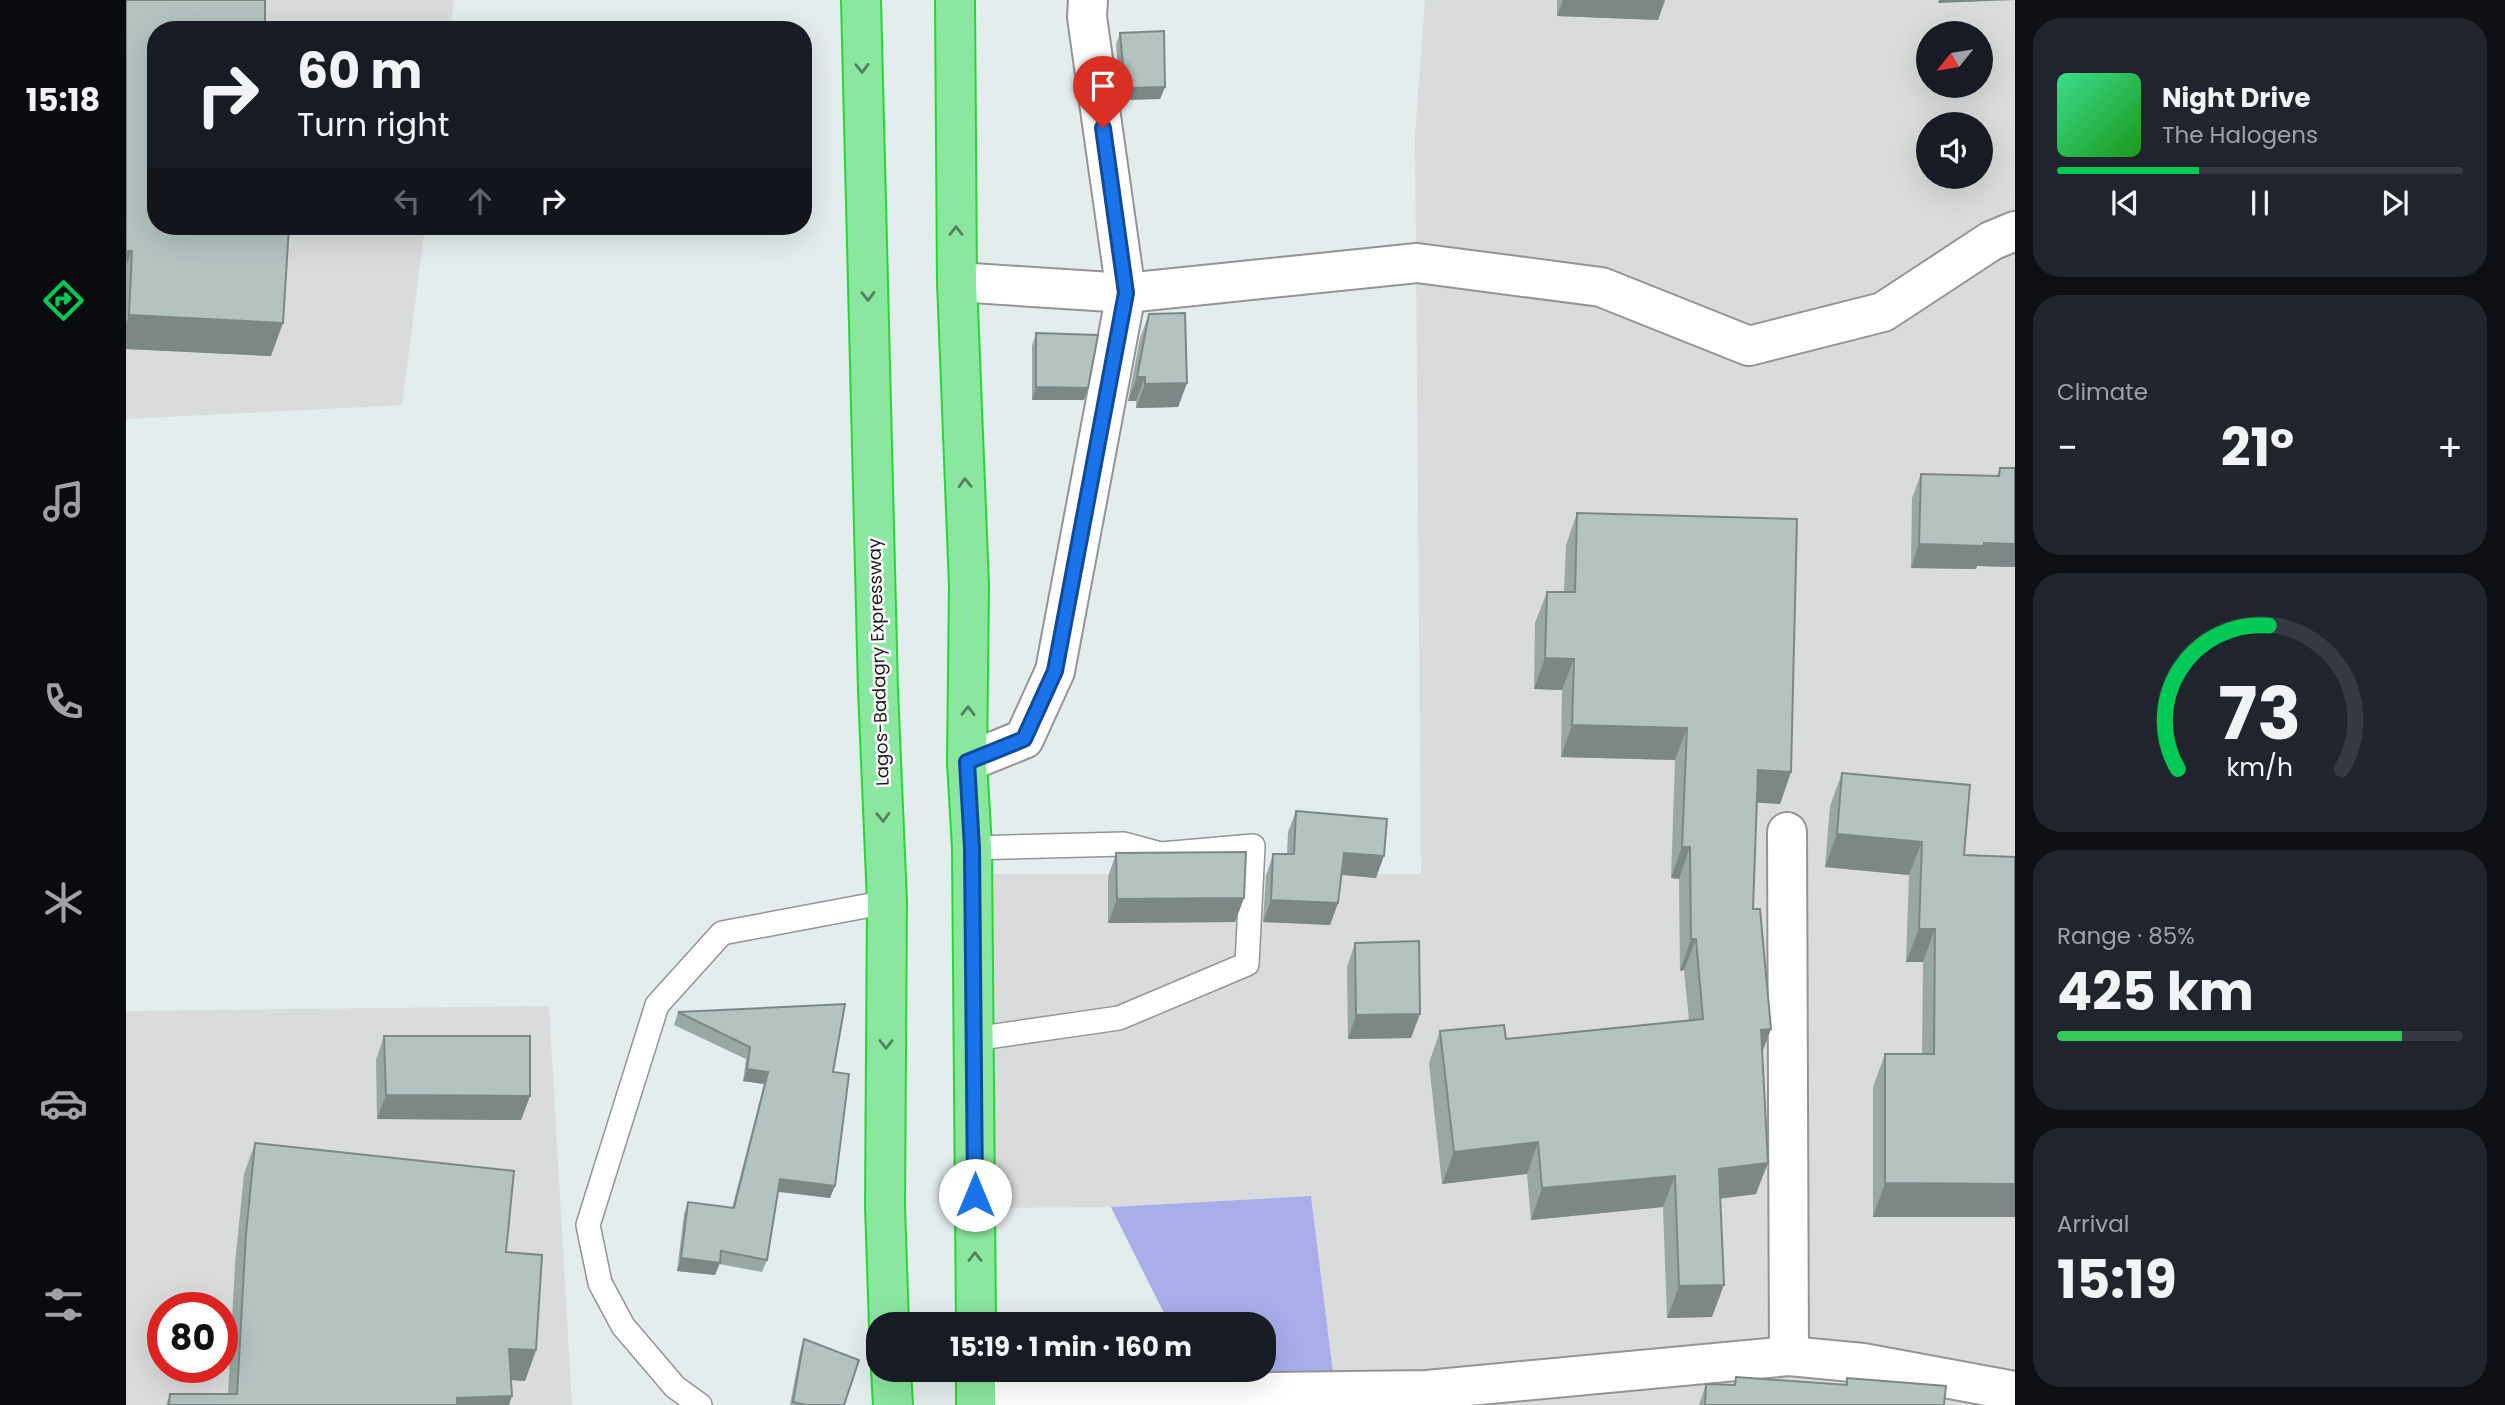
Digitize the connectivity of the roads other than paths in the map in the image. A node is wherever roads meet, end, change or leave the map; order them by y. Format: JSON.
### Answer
{"nodes":[{"id":1,"x":860,"y":0,"type":"edge"},
{"id":2,"x":955,"y":0,"type":"edge"},
{"id":3,"x":1088,"y":0,"type":"edge"},
{"id":4,"x":2015,"y":231,"type":"edge"},
{"id":5,"x":957,"y":282,"type":"junction"},
{"id":6,"x":1126,"y":293,"type":"junction"},
{"id":7,"x":967,"y":762,"type":"junction"},
{"id":8,"x":1787,"y":832,"type":"dead end"},
{"id":9,"x":972,"y":848,"type":"junction"},
{"id":10,"x":887,"y":902,"type":"junction"},
{"id":11,"x":974,"y":1038,"type":"junction"},
{"id":12,"x":889,"y":1312,"type":"edge"},
{"id":13,"x":976,"y":1312,"type":"edge"},
{"id":14,"x":1789,"y":1356,"type":"junction"},
{"id":15,"x":891,"y":1382,"type":"edge"},
{"id":16,"x":2015,"y":1391,"type":"edge"},
{"id":17,"x":976,"y":1393,"type":"edge"},
{"id":18,"x":1110,"y":1400,"type":"edge"},
{"id":19,"x":700,"y":1405,"type":"edge"},
{"id":20,"x":892,"y":1405,"type":"edge"}],
"edges":[{"from":1,"to":10,"type":"highway","name":"Lagos-Badagry Expressway","one_way":true},
{"from":5,"to":2,"type":"highway","one_way":true},
{"from":3,"to":6,"type":"street"},
{"from":4,"to":6,"type":"street"},
{"from":5,"to":6,"type":"street"},
{"from":7,"to":5,"type":"highway","one_way":true},
{"from":6,"to":7,"type":"street"},
{"from":7,"to":9,"type":"highway"},
{"from":8,"to":14,"type":"street"},
{"from":9,"to":11,"type":"highway"},
{"from":9,"to":11,"type":"lane"},
{"from":10,"to":12,"type":"highway","name":"Lagos-Badagry Expressway","one_way":true},
{"from":10,"to":19,"type":"lane"},
{"from":13,"to":11,"type":"highway","one_way":true},
{"from":14,"to":16,"type":"street"},
{"from":14,"to":18,"type":"street"},
{"from":15,"to":20,"type":"highway"},
{"from":17,"to":18,"type":"street"}]}
